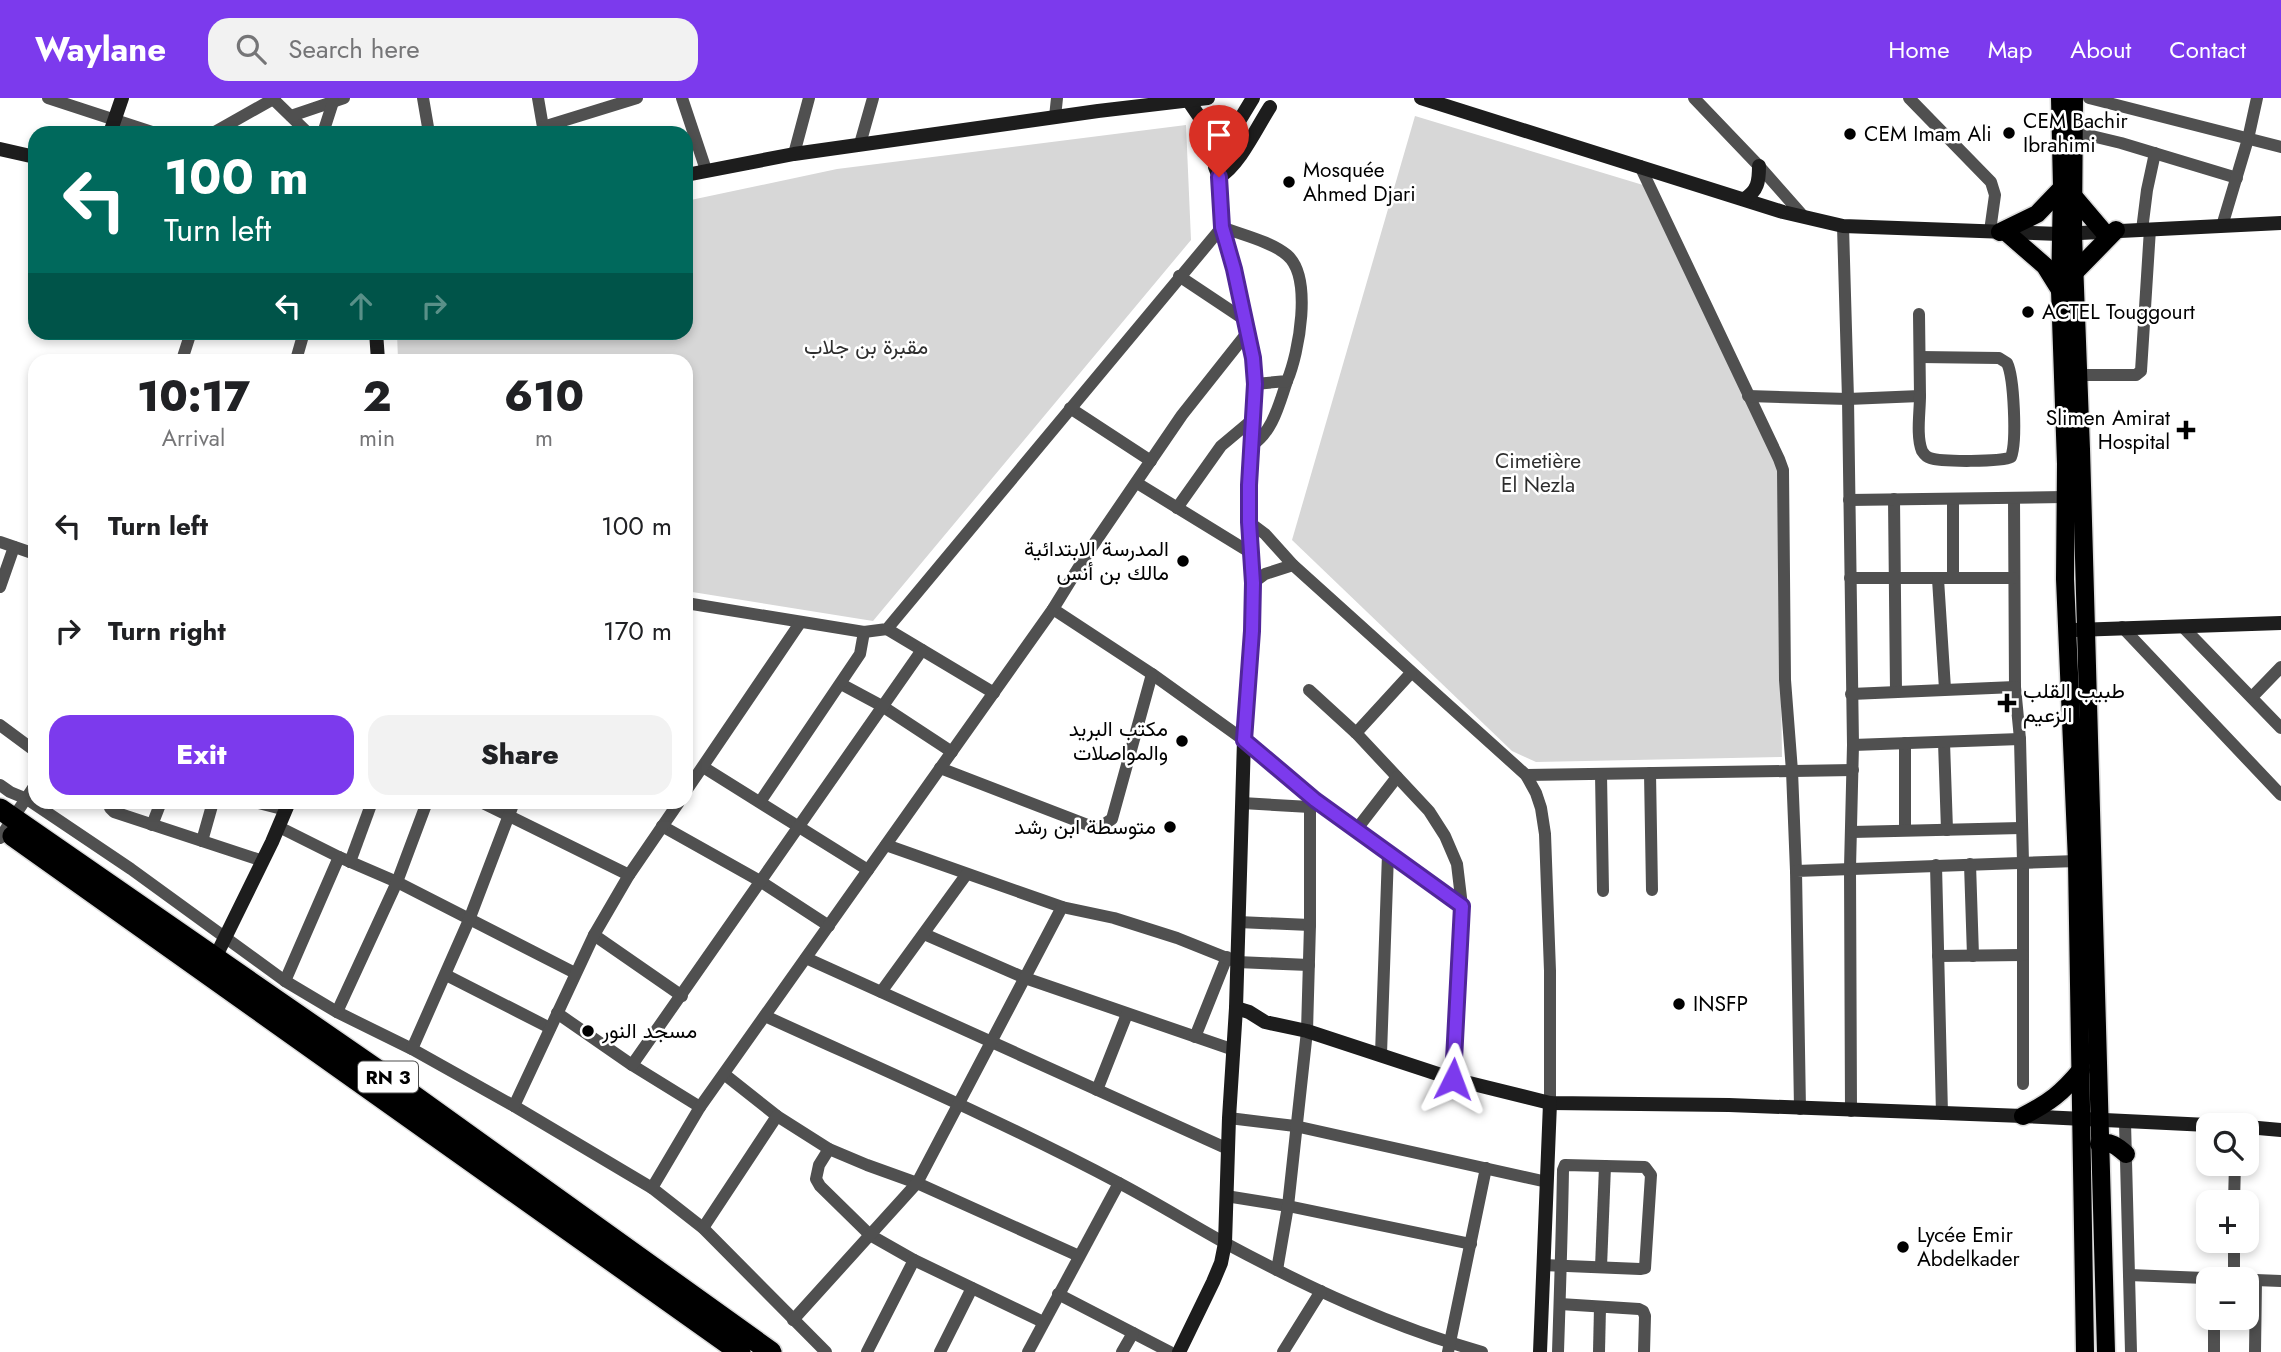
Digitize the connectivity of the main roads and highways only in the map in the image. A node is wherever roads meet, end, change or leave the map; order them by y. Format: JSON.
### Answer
{"nodes":[{"id":1,"x":2060,"y":98,"type":"edge"},
{"id":2,"x":2074,"y":98,"type":"edge"},
{"id":3,"x":2068,"y":193,"type":"junction"},
{"id":4,"x":2067,"y":234,"type":"junction"},
{"id":5,"x":2074,"y":273,"type":"junction"},
{"id":6,"x":2060,"y":290,"type":"junction"},
{"id":7,"x":4,"y":824,"type":"edge"},
{"id":8,"x":2081,"y":1070,"type":"junction"},
{"id":9,"x":2023,"y":1116,"type":"road end"},
{"id":10,"x":2090,"y":1120,"type":"junction"},
{"id":11,"x":2099,"y":1144,"type":"junction"},
{"id":12,"x":2126,"y":1154,"type":"road end"},
{"id":13,"x":740,"y":1352,"type":"edge"},
{"id":14,"x":771,"y":1352,"type":"edge"},
{"id":15,"x":2085,"y":1352,"type":"edge"},
{"id":16,"x":2106,"y":1352,"type":"edge"}],
"edges":[{"from":1,"to":3,"type":"main road"},
{"from":2,"to":3,"type":"main road"},
{"from":3,"to":4,"type":"main road"},
{"from":3,"to":5,"type":"main road"},
{"from":3,"to":6,"type":"main road"},
{"from":4,"to":5,"type":"main road"},
{"from":4,"to":6,"type":"main road"},
{"from":5,"to":10,"type":"main road"},
{"from":6,"to":8,"type":"main road"},
{"from":7,"to":13,"type":"highway","number":"RN 3"},
{"from":7,"to":14,"type":"highway","number":"RN 3"},
{"from":8,"to":9,"type":"main road"},
{"from":8,"to":10,"type":"main road"},
{"from":10,"to":11,"type":"main road"},
{"from":10,"to":15,"type":"main road"},
{"from":11,"to":12,"type":"main road"},
{"from":11,"to":16,"type":"main road"}]}
